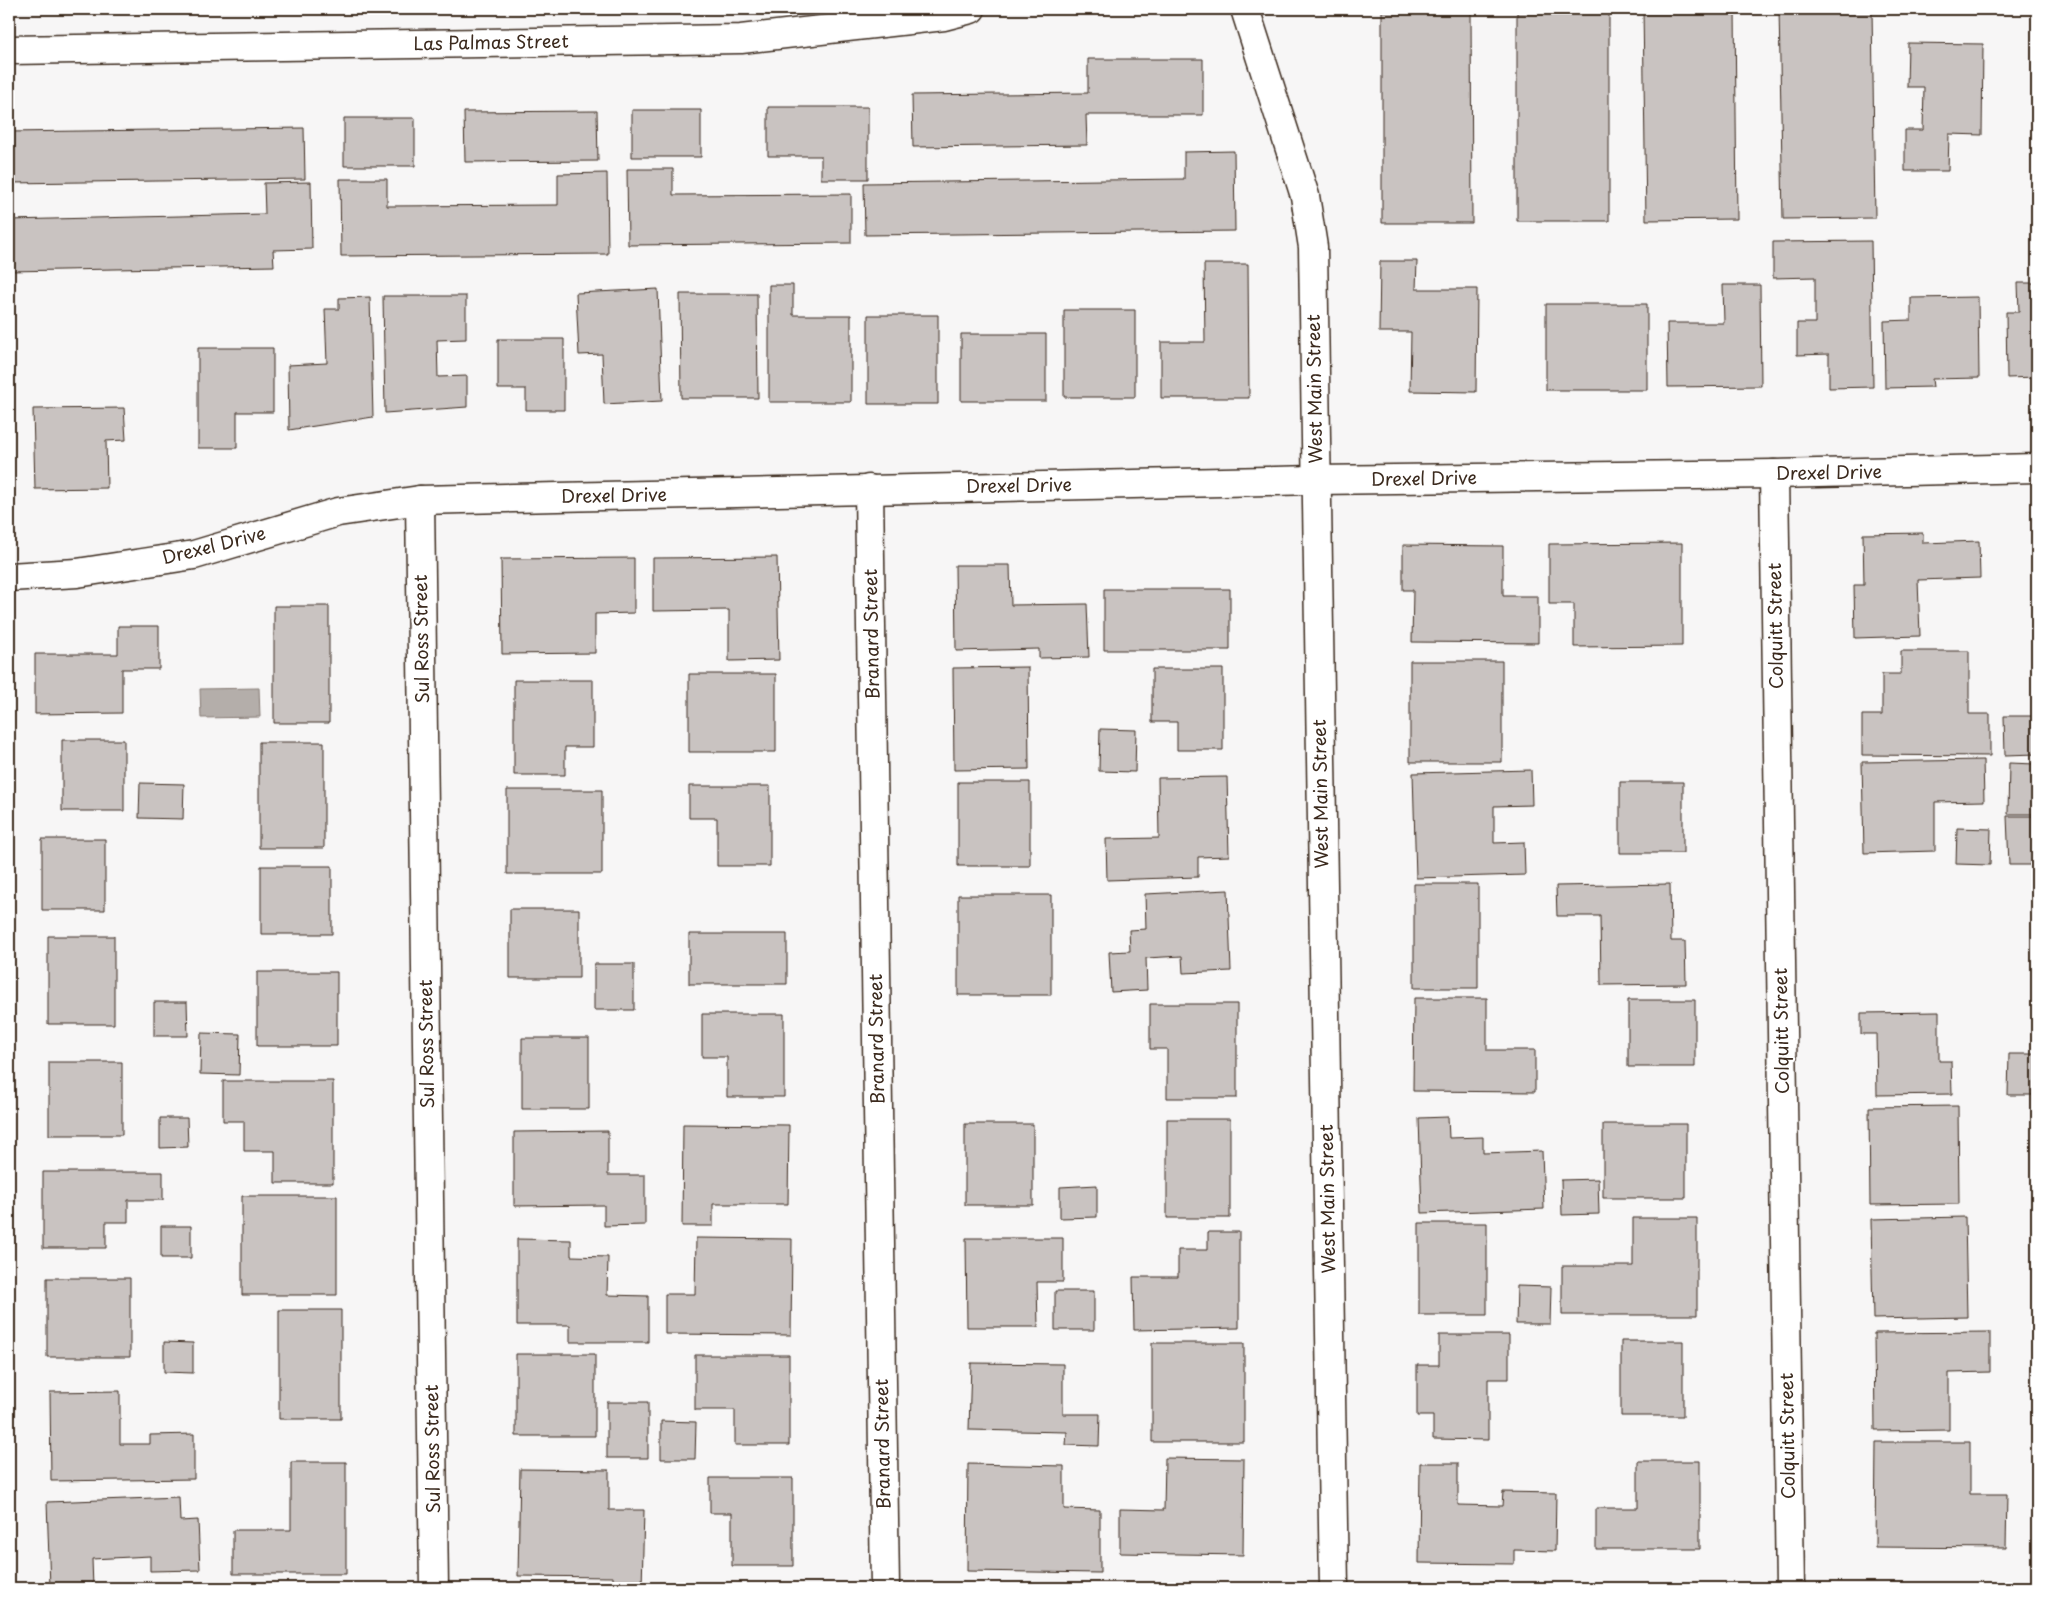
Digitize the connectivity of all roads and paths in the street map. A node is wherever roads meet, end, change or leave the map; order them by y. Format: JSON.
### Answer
{"nodes":[{"id":1,"x":971,"y":9,"type":"edge"},
{"id":2,"x":1245,"y":9,"type":"edge"},
{"id":3,"x":9,"y":50,"type":"edge"},
{"id":4,"x":2037,"y":468,"type":"edge"},
{"id":5,"x":1774,"y":474,"type":"junction"},
{"id":6,"x":1316,"y":480,"type":"junction"},
{"id":7,"x":869,"y":489,"type":"junction"},
{"id":8,"x":420,"y":500,"type":"junction"},
{"id":9,"x":9,"y":577,"type":"edge"},
{"id":10,"x":434,"y":1588,"type":"edge"},
{"id":11,"x":886,"y":1588,"type":"edge"},
{"id":12,"x":1334,"y":1588,"type":"edge"},
{"id":13,"x":1790,"y":1588,"type":"edge"}],
"edges":[{"from":1,"to":3,"type":"street","name":"Las Palmas Street"},
{"from":2,"to":6,"type":"street","name":"West Main Street"},
{"from":4,"to":5,"type":"street","name":"Drexel Drive"},
{"from":5,"to":6,"type":"street","name":"Drexel Drive"},
{"from":5,"to":13,"type":"street","name":"Colquitt Street"},
{"from":6,"to":7,"type":"street","name":"Drexel Drive"},
{"from":6,"to":12,"type":"street","name":"West Main Street"},
{"from":7,"to":8,"type":"street","name":"Drexel Drive"},
{"from":7,"to":11,"type":"street","name":"Branard Street"},
{"from":8,"to":9,"type":"street","name":"Drexel Drive"},
{"from":8,"to":10,"type":"street","name":"Sul Ross Street"}]}
